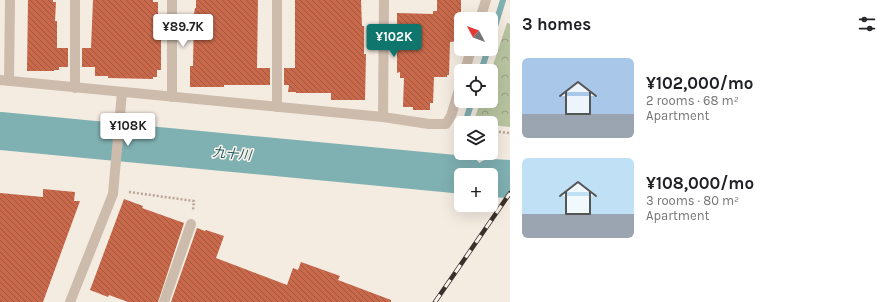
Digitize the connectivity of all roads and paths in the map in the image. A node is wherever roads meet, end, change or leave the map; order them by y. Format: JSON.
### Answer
{"nodes":[{"id":1,"x":10,"y":0,"type":"edge"},
{"id":2,"x":75,"y":0,"type":"edge"},
{"id":3,"x":172,"y":0,"type":"edge"},
{"id":4,"x":277,"y":0,"type":"edge"},
{"id":5,"x":384,"y":0,"type":"edge"},
{"id":6,"x":486,"y":0,"type":"edge"},
{"id":7,"x":482,"y":12,"type":"edge"},
{"id":8,"x":4,"y":81,"type":"edge"},
{"id":9,"x":75,"y":88,"type":"junction"},
{"id":10,"x":122,"y":92,"type":"junction"},
{"id":11,"x":172,"y":97,"type":"junction"},
{"id":12,"x":454,"y":106,"type":"edge"},
{"id":13,"x":277,"y":107,"type":"junction"},
{"id":14,"x":383,"y":117,"type":"junction"},
{"id":15,"x":498,"y":132,"type":"edge"},
{"id":16,"x":510,"y":133,"type":"edge"},
{"id":17,"x":114,"y":178,"type":"junction"},
{"id":18,"x":192,"y":224,"type":"joint"},
{"id":19,"x":70,"y":302,"type":"edge"},
{"id":20,"x":164,"y":302,"type":"edge"}],
"edges":[{"from":1,"to":8,"type":"street"},
{"from":2,"to":9,"type":"street"},
{"from":3,"to":11,"type":"street"},
{"from":4,"to":13,"type":"street"},
{"from":5,"to":14,"type":"street"},
{"from":6,"to":7,"type":"street"},
{"from":8,"to":9,"type":"street"},
{"from":9,"to":10,"type":"street"},
{"from":10,"to":11,"type":"street"},
{"from":10,"to":17,"type":"street"},
{"from":11,"to":13,"type":"street"},
{"from":12,"to":14,"type":"street"},
{"from":13,"to":14,"type":"street"},
{"from":15,"to":16,"type":"path"},
{"from":17,"to":18,"type":"path"},
{"from":17,"to":19,"type":"street"},
{"from":18,"to":20,"type":"street"}]}
